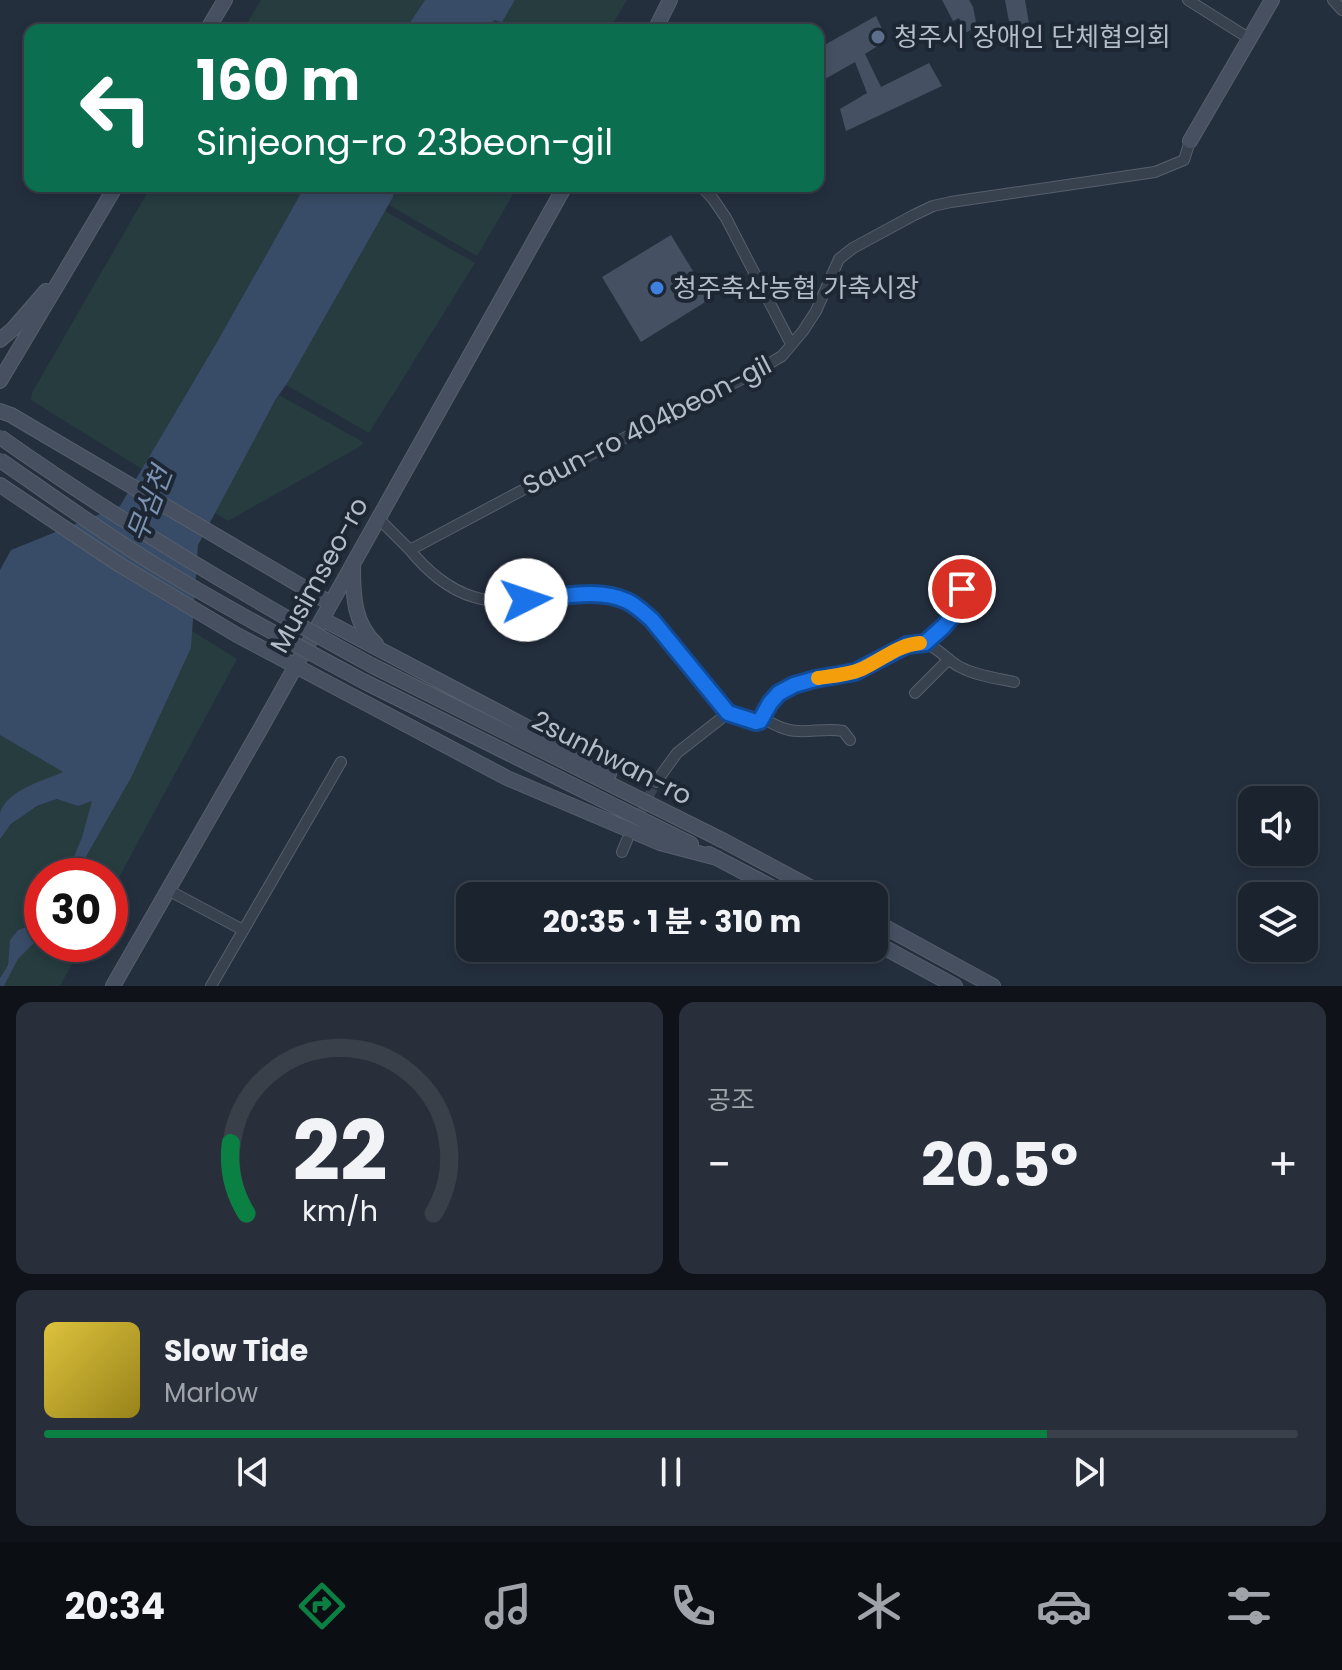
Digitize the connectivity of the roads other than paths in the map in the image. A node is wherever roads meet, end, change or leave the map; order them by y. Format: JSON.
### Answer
{"nodes":[{"id":1,"x":225,"y":0,"type":"edge"},
{"id":2,"x":670,"y":0,"type":"edge"},
{"id":3,"x":1188,"y":0,"type":"edge"},
{"id":4,"x":1272,"y":0,"type":"edge"},
{"id":5,"x":1333,"y":0,"type":"edge"},
{"id":6,"x":1342,"y":10,"type":"edge"},
{"id":7,"x":211,"y":24,"type":"edge"},
{"id":8,"x":658,"y":24,"type":"edge"},
{"id":9,"x":1250,"y":39,"type":"junction"},
{"id":10,"x":1190,"y":141,"type":"joint"},
{"id":11,"x":112,"y":192,"type":"edge"},
{"id":12,"x":562,"y":192,"type":"edge"},
{"id":13,"x":707,"y":192,"type":"edge"},
{"id":14,"x":72,"y":260,"type":"junction"},
{"id":15,"x":0,"y":340,"type":"edge"},
{"id":16,"x":791,"y":344,"type":"junction"},
{"id":17,"x":0,"y":381,"type":"edge"},
{"id":18,"x":6,"y":413,"type":"edge"},
{"id":19,"x":0,"y":437,"type":"edge"},
{"id":20,"x":0,"y":460,"type":"edge"},
{"id":21,"x":0,"y":485,"type":"edge"},
{"id":22,"x":378,"y":518,"type":"junction"},
{"id":23,"x":410,"y":550,"type":"junction"},
{"id":24,"x":353,"y":563,"type":"junction"},
{"id":25,"x":958,"y":573,"type":"dead end"},
{"id":26,"x":330,"y":603,"type":"junction"},
{"id":27,"x":322,"y":619,"type":"junction"},
{"id":28,"x":366,"y":642,"type":"junction"},
{"id":29,"x":925,"y":643,"type":"junction"},
{"id":30,"x":389,"y":655,"type":"junction"},
{"id":31,"x":949,"y":659,"type":"junction"},
{"id":32,"x":295,"y":666,"type":"junction"},
{"id":33,"x":1014,"y":682,"type":"dead end"},
{"id":34,"x":915,"y":693,"type":"dead end"},
{"id":35,"x":350,"y":694,"type":"junction"},
{"id":36,"x":728,"y":713,"type":"junction"},
{"id":37,"x":762,"y":718,"type":"junction"},
{"id":38,"x":850,"y":740,"type":"dead end"},
{"id":39,"x":341,"y":762,"type":"dead end"},
{"id":40,"x":656,"y":782,"type":"tunnel mouth"},
{"id":41,"x":627,"y":840,"type":"dead end"},
{"id":42,"x":622,"y":852,"type":"dead end"},
{"id":43,"x":717,"y":858,"type":"junction"},
{"id":44,"x":757,"y":859,"type":"junction"},
{"id":45,"x":762,"y":882,"type":"edge"},
{"id":46,"x":801,"y":882,"type":"edge"},
{"id":47,"x":168,"y":890,"type":"junction"},
{"id":48,"x":888,"y":929,"type":"edge"},
{"id":49,"x":243,"y":930,"type":"junction"},
{"id":50,"x":888,"y":950,"type":"edge"},
{"id":51,"x":949,"y":985,"type":"edge"},
{"id":52,"x":113,"y":986,"type":"edge"},
{"id":53,"x":211,"y":986,"type":"edge"},
{"id":54,"x":993,"y":986,"type":"edge"}],
"edges":[{"from":1,"to":7,"type":"street"},
{"from":2,"to":8,"type":"street"},
{"from":3,"to":9,"type":"street"},
{"from":4,"to":9,"type":"street"},
{"from":5,"to":6,"type":"street"},
{"from":9,"to":10,"type":"street"},
{"from":10,"to":16,"type":"street","name":"Saun-ro 404beon-gil"},
{"from":11,"to":14,"type":"street"},
{"from":12,"to":22,"type":"street","name":"Musimseo-ro"},
{"from":13,"to":16,"type":"street"},
{"from":14,"to":15,"type":"street"},
{"from":14,"to":17,"type":"street"},
{"from":16,"to":23,"type":"street","name":"Saun-ro 404beon-gil"},
{"from":18,"to":26,"type":"street"},
{"from":19,"to":44,"type":"street","name":"2sunhwan-ro","bridge":true},
{"from":20,"to":43,"type":"street","name":"2sunhwan-ro","bridge":true},
{"from":21,"to":32,"type":"street"},
{"from":22,"to":23,"type":"street"},
{"from":22,"to":24,"type":"street","name":"Musimseo-ro"},
{"from":23,"to":36,"type":"street"},
{"from":24,"to":26,"type":"street","name":"Musimseo-ro"},
{"from":24,"to":30,"type":"street"},
{"from":25,"to":29,"type":"street"},
{"from":26,"to":27,"type":"street","name":"Musimseo-ro"},
{"from":27,"to":28,"type":"street"},
{"from":27,"to":32,"type":"street","name":"Musimseo-ro"},
{"from":28,"to":30,"type":"street"},
{"from":28,"to":35,"type":"street"},
{"from":29,"to":31,"type":"street"},
{"from":29,"to":37,"type":"street"},
{"from":30,"to":44,"type":"street"},
{"from":31,"to":33,"type":"street"},
{"from":31,"to":34,"type":"street"},
{"from":32,"to":35,"type":"street"},
{"from":32,"to":47,"type":"street","name":"Musimseo-ro"},
{"from":35,"to":43,"type":"street"},
{"from":36,"to":37,"type":"street"},
{"from":36,"to":40,"type":"street"},
{"from":37,"to":38,"type":"street"},
{"from":39,"to":49,"type":"street"},
{"from":41,"to":42,"type":"street"},
{"from":43,"to":45,"type":"street","name":"2sunhwan-ro"},
{"from":44,"to":46,"type":"street","name":"2sunhwan-ro"},
{"from":47,"to":49,"type":"street"},
{"from":47,"to":52,"type":"street","name":"Musimseo-ro"},
{"from":48,"to":54,"type":"street"},
{"from":49,"to":53,"type":"street"},
{"from":50,"to":51,"type":"street"}]}
